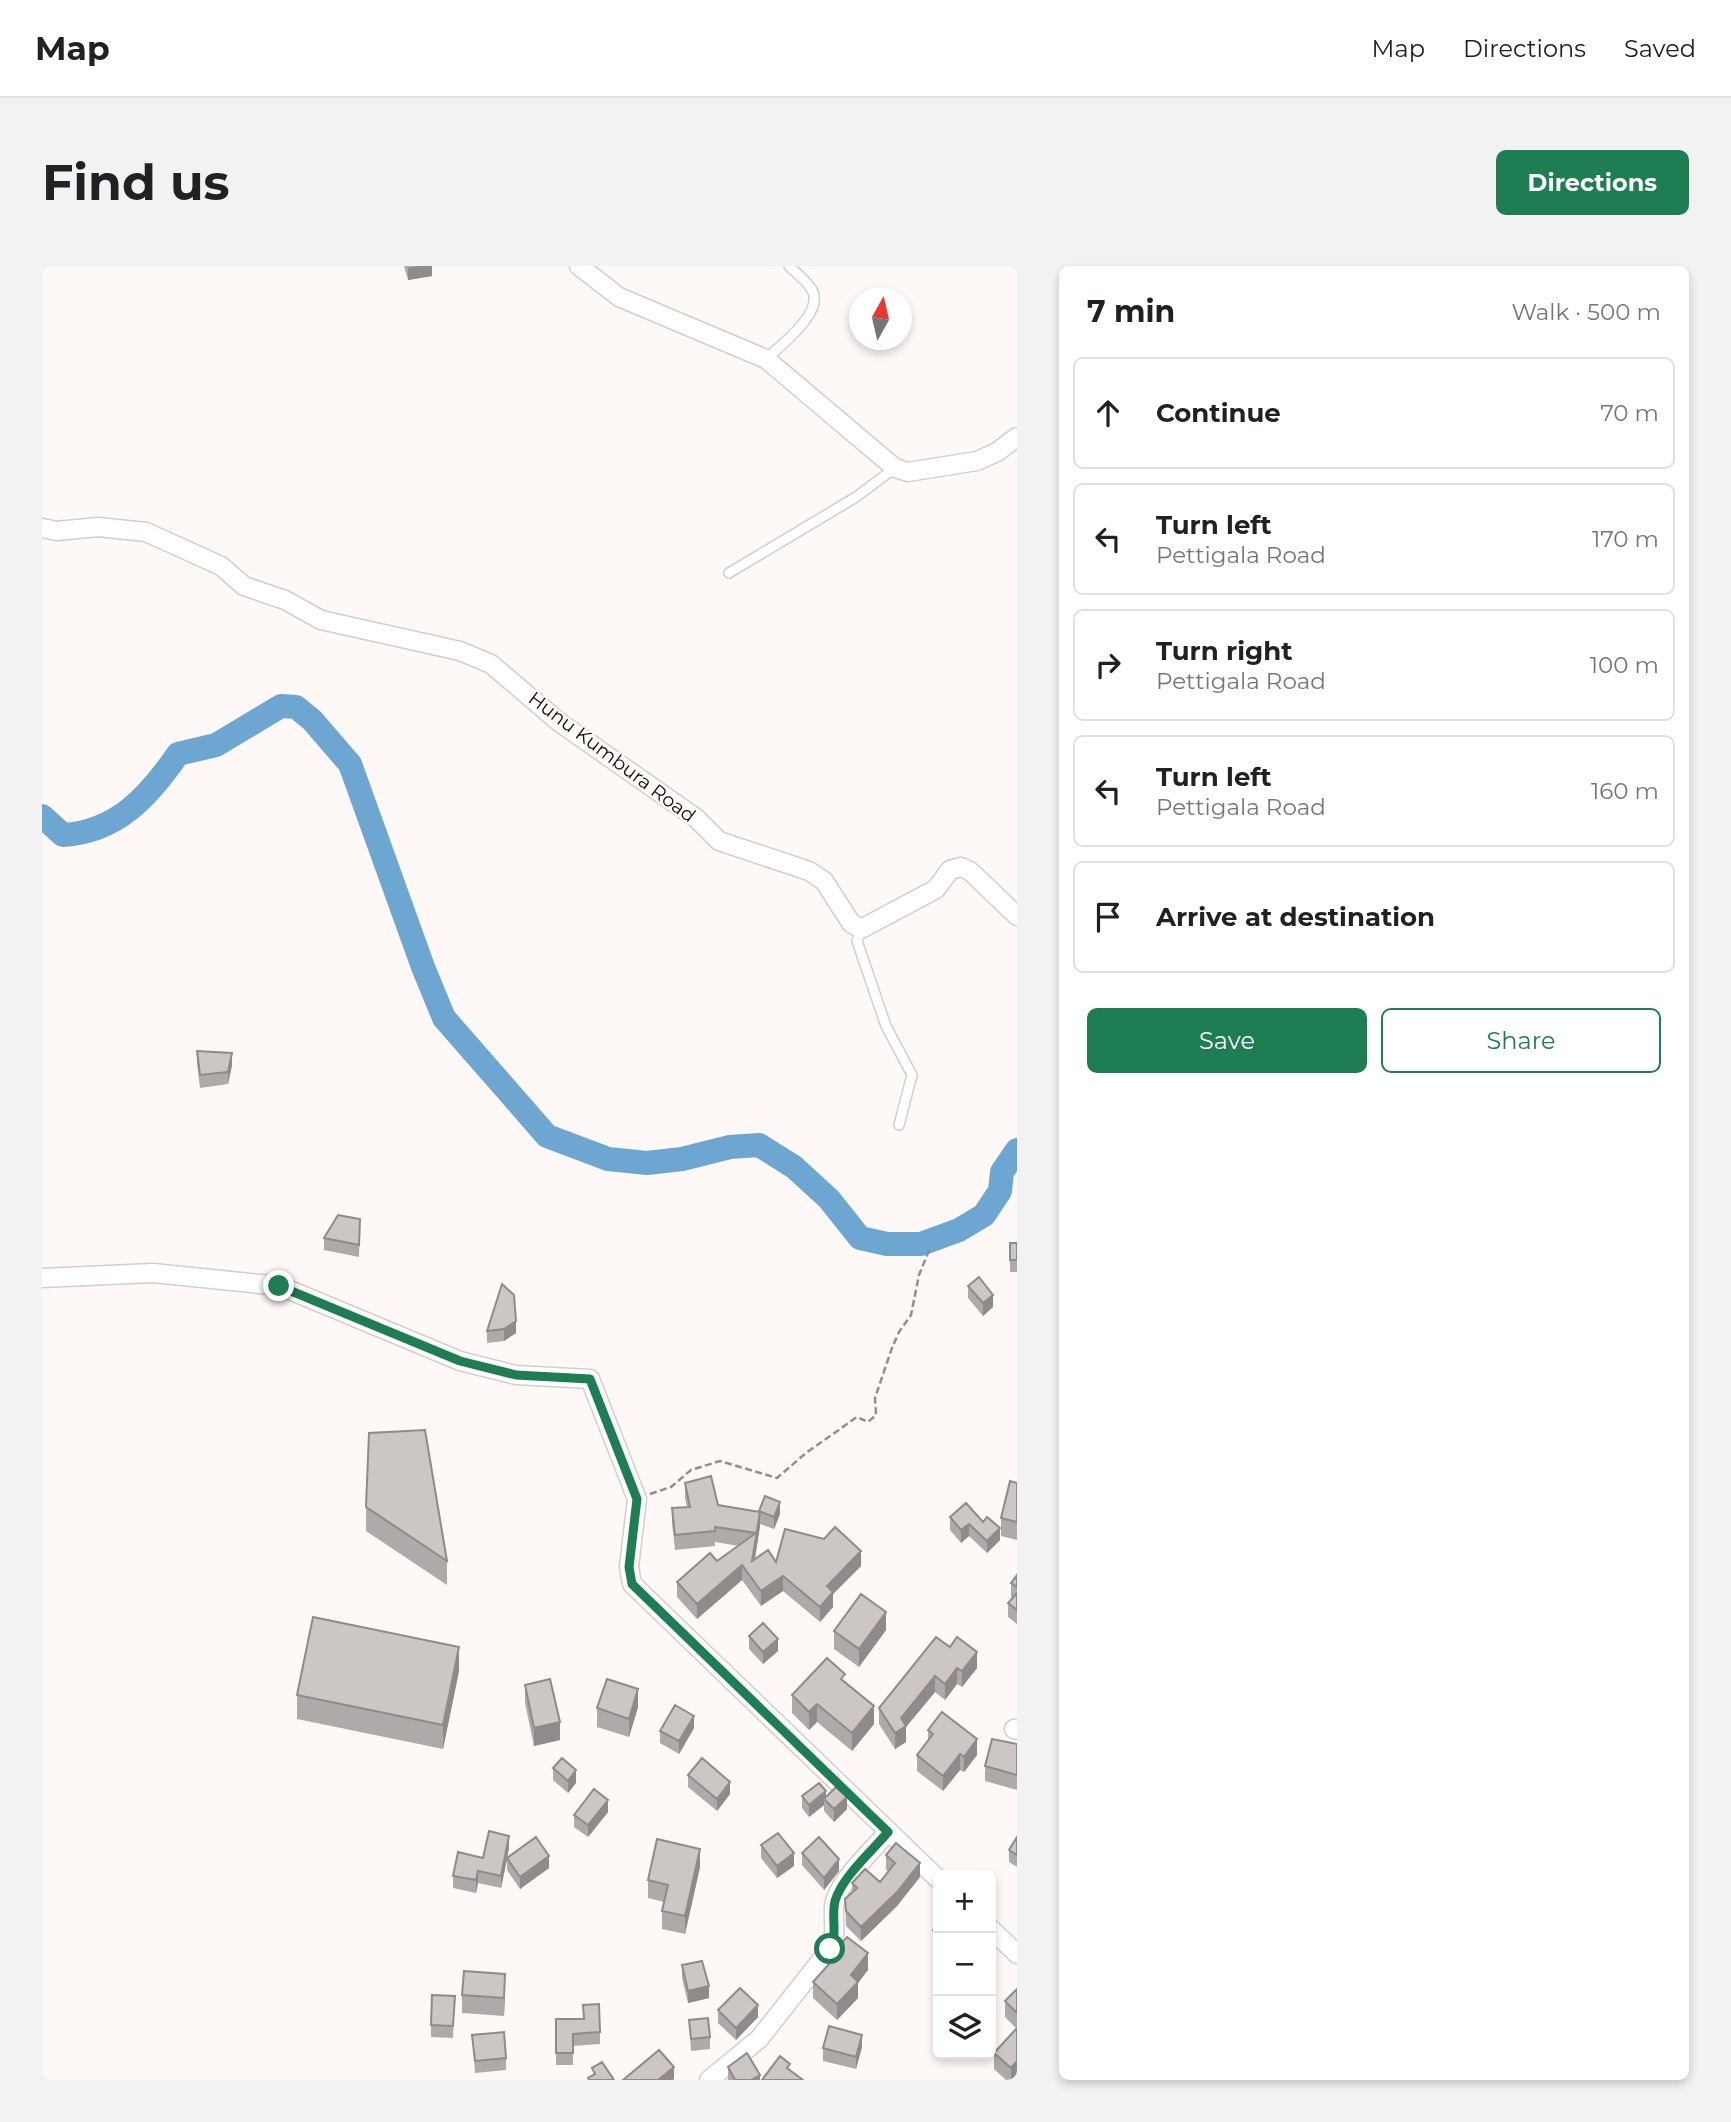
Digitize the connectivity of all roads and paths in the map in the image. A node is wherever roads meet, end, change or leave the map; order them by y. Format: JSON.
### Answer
{"nodes":[{"id":1,"x":579,"y":266,"type":"edge"},
{"id":2,"x":789,"y":266,"type":"edge"},
{"id":3,"x":766,"y":359,"type":"junction"},
{"id":4,"x":1017,"y":437,"type":"edge"},
{"id":5,"x":895,"y":468,"type":"junction"},
{"id":6,"x":42,"y":528,"type":"edge"},
{"id":7,"x":729,"y":573,"type":"dead end"},
{"id":8,"x":1017,"y":916,"type":"edge"},
{"id":9,"x":861,"y":929,"type":"junction"},
{"id":10,"x":899,"y":1125,"type":"dead end"},
{"id":11,"x":930,"y":1248,"type":"dead end"},
{"id":12,"x":42,"y":1278,"type":"edge"},
{"id":13,"x":637,"y":1499,"type":"junction"},
{"id":14,"x":888,"y":1832,"type":"junction"},
{"id":15,"x":933,"y":1874,"type":"edge"},
{"id":16,"x":995,"y":1933,"type":"edge"},
{"id":17,"x":1017,"y":1954,"type":"edge"},
{"id":18,"x":709,"y":2080,"type":"edge"}],
"edges":[{"from":1,"to":3,"type":"street"},
{"from":2,"to":3,"type":"lane"},
{"from":3,"to":5,"type":"street"},
{"from":4,"to":5,"type":"street"},
{"from":5,"to":7,"type":"lane"},
{"from":6,"to":9,"type":"street","name":"Hunu Kumbura Road"},
{"from":8,"to":9,"type":"street"},
{"from":9,"to":10,"type":"lane"},
{"from":11,"to":13,"type":"path"},
{"from":12,"to":13,"type":"street"},
{"from":13,"to":14,"type":"street"},
{"from":14,"to":15,"type":"street"},
{"from":14,"to":18,"type":"street"},
{"from":16,"to":17,"type":"street"}]}
